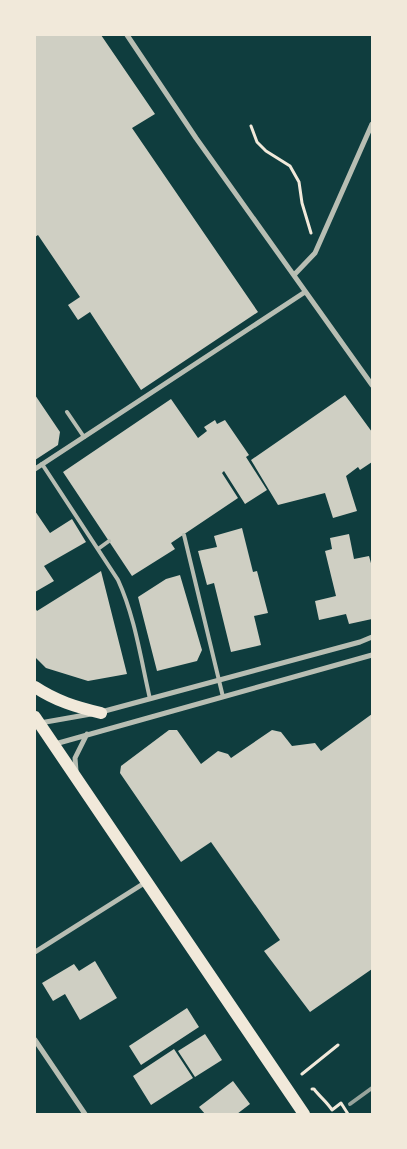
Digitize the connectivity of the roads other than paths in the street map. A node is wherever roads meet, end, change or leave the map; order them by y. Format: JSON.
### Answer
{"nodes":[{"id":1,"x":127,"y":35,"type":"edge"},
{"id":2,"x":372,"y":124,"type":"edge"},
{"id":3,"x":294,"y":275,"type":"junction"},
{"id":4,"x":305,"y":292,"type":"junction"},
{"id":5,"x":372,"y":385,"type":"edge"},
{"id":6,"x":67,"y":412,"type":"dead end"},
{"id":7,"x":84,"y":437,"type":"junction"},
{"id":8,"x":42,"y":464,"type":"junction"},
{"id":9,"x":35,"y":469,"type":"edge"},
{"id":10,"x":184,"y":535,"type":"dead end"},
{"id":11,"x":109,"y":541,"type":"dead end"},
{"id":12,"x":98,"y":549,"type":"junction"},
{"id":13,"x":372,"y":637,"type":"edge"},
{"id":14,"x":372,"y":655,"type":"edge"},
{"id":15,"x":219,"y":680,"type":"junction"},
{"id":16,"x":35,"y":687,"type":"edge"},
{"id":17,"x":223,"y":697,"type":"junction"},
{"id":18,"x":150,"y":699,"type":"junction"},
{"id":19,"x":101,"y":712,"type":"junction"},
{"id":20,"x":37,"y":720,"type":"edge"},
{"id":21,"x":87,"y":734,"type":"junction"},
{"id":22,"x":54,"y":744,"type":"junction"},
{"id":23,"x":77,"y":779,"type":"junction"},
{"id":24,"x":146,"y":882,"type":"junction"},
{"id":25,"x":35,"y":952,"type":"edge"},
{"id":26,"x":35,"y":1040,"type":"edge"},
{"id":27,"x":85,"y":1114,"type":"edge"},
{"id":28,"x":304,"y":1114,"type":"edge"}],
"edges":[{"from":1,"to":3,"type":"street"},
{"from":2,"to":3,"type":"street"},
{"from":3,"to":4,"type":"street"},
{"from":4,"to":5,"type":"street"},
{"from":4,"to":7,"type":"street"},
{"from":6,"to":7,"type":"lane"},
{"from":7,"to":8,"type":"street"},
{"from":8,"to":9,"type":"street"},
{"from":8,"to":12,"type":"lane"},
{"from":10,"to":15,"type":"lane"},
{"from":11,"to":12,"type":"lane"},
{"from":12,"to":18,"type":"lane"},
{"from":13,"to":15,"type":"street"},
{"from":14,"to":17,"type":"street"},
{"from":15,"to":17,"type":"lane"},
{"from":15,"to":18,"type":"street"},
{"from":16,"to":19,"type":"main road"},
{"from":17,"to":21,"type":"street"},
{"from":18,"to":19,"type":"street"},
{"from":19,"to":20,"type":"street"},
{"from":20,"to":22,"type":"main road"},
{"from":21,"to":22,"type":"street"},
{"from":21,"to":23,"type":"street"},
{"from":22,"to":23,"type":"main road"},
{"from":23,"to":24,"type":"main road"},
{"from":24,"to":25,"type":"street"},
{"from":24,"to":28,"type":"main road"},
{"from":26,"to":27,"type":"street"}]}
